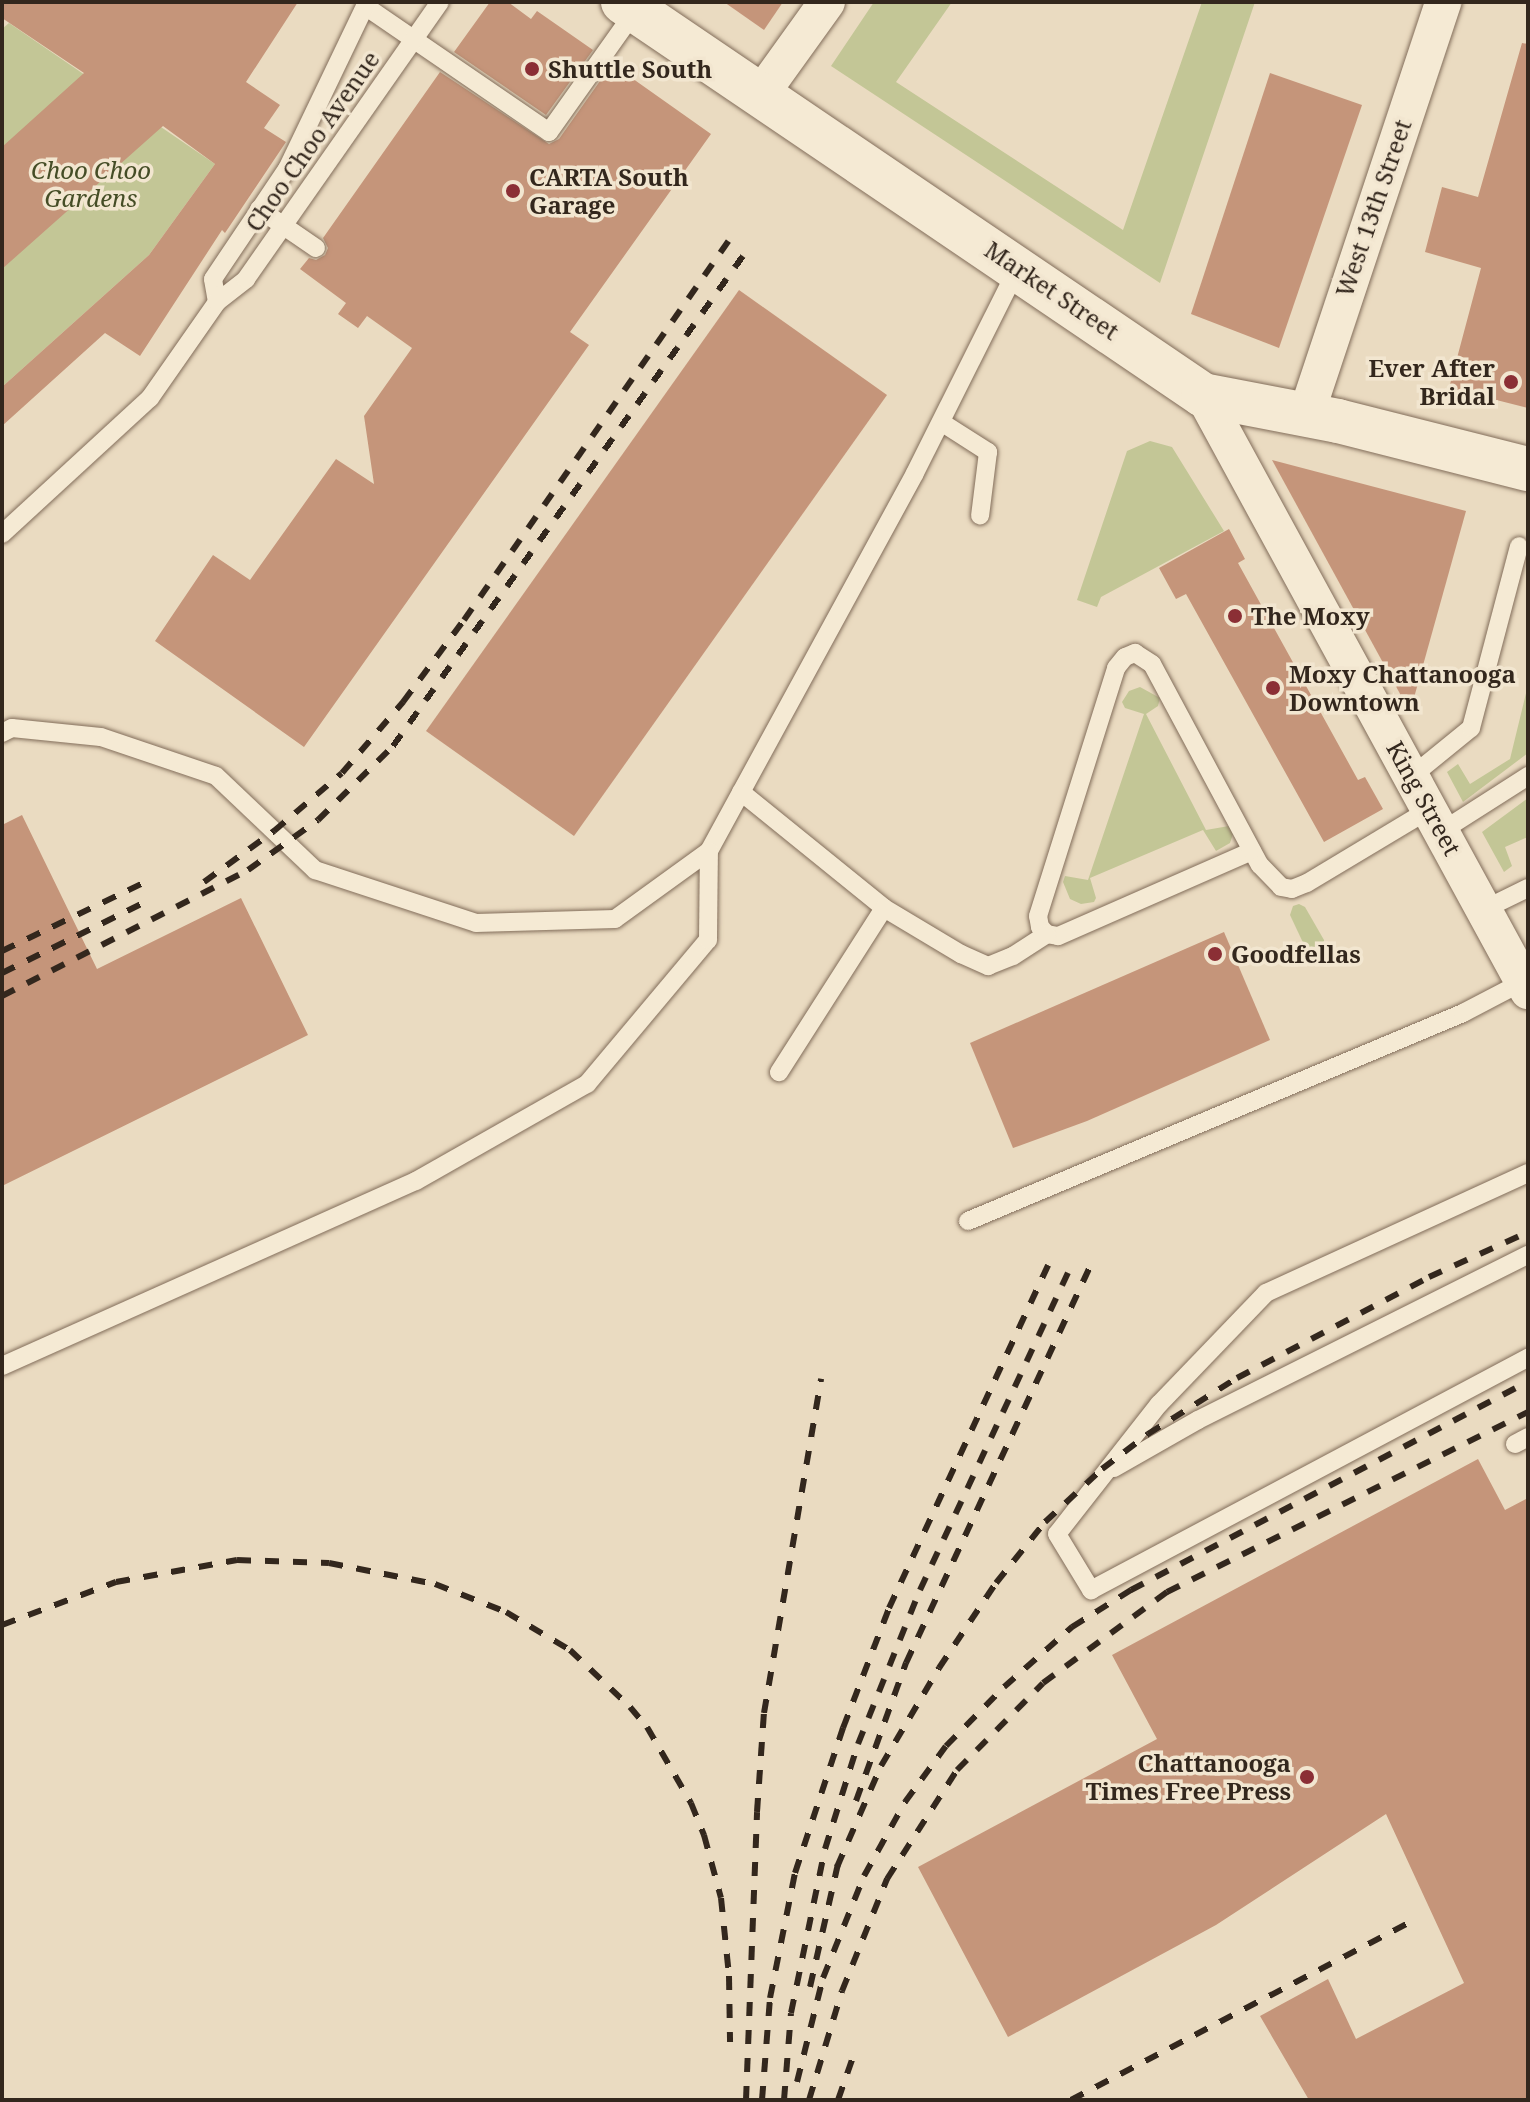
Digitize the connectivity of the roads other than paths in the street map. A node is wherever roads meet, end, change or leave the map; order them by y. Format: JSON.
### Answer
{"nodes":[{"id":1,"x":440,"y":2,"type":"edge"},
{"id":2,"x":827,"y":2,"type":"edge"},
{"id":3,"x":1443,"y":2,"type":"edge"},
{"id":4,"x":366,"y":4,"type":"edge"},
{"id":5,"x":629,"y":6,"type":"edge"},
{"id":6,"x":413,"y":37,"type":"junction"},
{"id":7,"x":761,"y":94,"type":"junction"},
{"id":8,"x":259,"y":209,"type":"junction"},
{"id":9,"x":283,"y":226,"type":"junction"},
{"id":10,"x":316,"y":248,"type":"dead end"},
{"id":11,"x":1018,"y":267,"type":"junction"},
{"id":12,"x":217,"y":302,"type":"junction"},
{"id":13,"x":1203,"y":395,"type":"junction"},
{"id":14,"x":1306,"y":415,"type":"junction"},
{"id":15,"x":941,"y":422,"type":"junction"},
{"id":16,"x":1528,"y":469,"type":"edge"},
{"id":17,"x":980,"y":516,"type":"dead end"},
{"id":18,"x":2,"y":534,"type":"edge"},
{"id":19,"x":1519,"y":546,"type":"dead end"},
{"id":20,"x":2,"y":733,"type":"edge"},
{"id":21,"x":1412,"y":776,"type":"junction"},
{"id":22,"x":1528,"y":776,"type":"edge"},
{"id":23,"x":741,"y":792,"type":"junction"},
{"id":24,"x":1436,"y":820,"type":"junction"},
{"id":25,"x":709,"y":851,"type":"junction"},
{"id":26,"x":1252,"y":851,"type":"junction"},
{"id":27,"x":1528,"y":888,"type":"edge"},
{"id":28,"x":884,"y":908,"type":"junction"},
{"id":29,"x":1485,"y":909,"type":"junction"},
{"id":30,"x":1047,"y":934,"type":"junction"},
{"id":31,"x":1526,"y":984,"type":"edge"},
{"id":32,"x":779,"y":1072,"type":"dead end"},
{"id":33,"x":1528,"y":1173,"type":"edge"},
{"id":34,"x":968,"y":1221,"type":"dead end"},
{"id":35,"x":1528,"y":1255,"type":"edge"},
{"id":36,"x":1528,"y":1358,"type":"edge"},
{"id":37,"x":2,"y":1366,"type":"edge"},
{"id":38,"x":1104,"y":1474,"type":"junction"}],
"edges":[{"from":1,"to":6,"type":"lane","name":"Choo Choo Avenue"},
{"from":2,"to":7,"type":"street"},
{"from":3,"to":14,"type":"street","name":"West 13th Street"},
{"from":4,"to":6,"type":"lane"},
{"from":4,"to":8,"type":"lane","name":"Choo Choo Avenue"},
{"from":5,"to":6,"type":"lane"},
{"from":5,"to":7,"type":"main road","name":"Market Street"},
{"from":6,"to":9,"type":"lane","name":"Choo Choo Avenue"},
{"from":7,"to":11,"type":"main road","name":"Market Street"},
{"from":8,"to":9,"type":"lane"},
{"from":8,"to":12,"type":"lane","name":"Choo Choo Avenue"},
{"from":9,"to":10,"type":"lane"},
{"from":9,"to":12,"type":"lane","name":"Choo Choo Avenue"},
{"from":11,"to":13,"type":"main road","name":"Market Street"},
{"from":11,"to":15,"type":"lane"},
{"from":12,"to":18,"type":"lane","name":"Choo Choo Avenue"},
{"from":13,"to":14,"type":"main road","name":"Market Street"},
{"from":13,"to":21,"type":"street","name":"King Street"},
{"from":14,"to":16,"type":"main road","name":"Market Street"},
{"from":15,"to":17,"type":"lane"},
{"from":15,"to":23,"type":"lane"},
{"from":19,"to":21,"type":"lane"},
{"from":20,"to":25,"type":"lane"},
{"from":21,"to":24,"type":"street","name":"King Street"},
{"from":22,"to":24,"type":"lane"},
{"from":23,"to":25,"type":"lane"},
{"from":23,"to":28,"type":"lane"},
{"from":24,"to":26,"type":"lane"},
{"from":24,"to":29,"type":"street","name":"King Street"},
{"from":25,"to":37,"type":"lane"},
{"from":26,"to":30,"type":"lane"},
{"from":26,"to":30,"type":"lane"},
{"from":27,"to":29,"type":"lane"},
{"from":28,"to":30,"type":"lane"},
{"from":28,"to":32,"type":"lane"},
{"from":29,"to":31,"type":"street","name":"King Street"},
{"from":31,"to":34,"type":"lane"},
{"from":33,"to":38,"type":"lane"},
{"from":35,"to":38,"type":"lane"},
{"from":36,"to":38,"type":"lane"}]}
